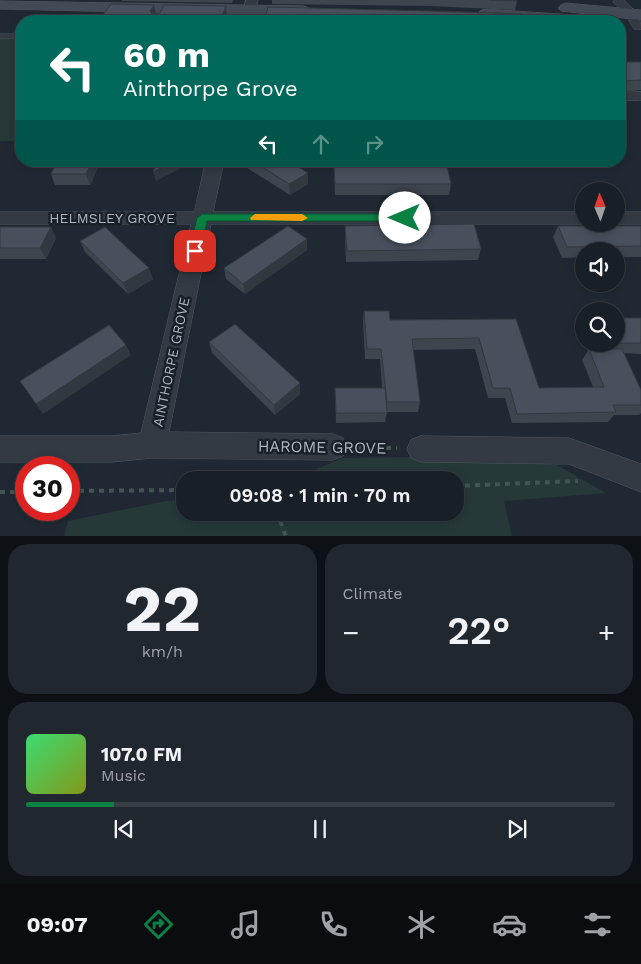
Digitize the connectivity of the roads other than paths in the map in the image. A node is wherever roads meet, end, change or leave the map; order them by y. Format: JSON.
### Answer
{"nodes":[{"id":1,"x":615,"y":1,"type":"edge"},
{"id":2,"x":52,"y":3,"type":"edge"},
{"id":3,"x":0,"y":5,"type":"edge"},
{"id":4,"x":250,"y":10,"type":"edge"},
{"id":5,"x":322,"y":11,"type":"edge"},
{"id":6,"x":534,"y":15,"type":"edge"},
{"id":7,"x":608,"y":15,"type":"edge"},
{"id":8,"x":635,"y":19,"type":"edge"},
{"id":9,"x":0,"y":36,"type":"edge"},
{"id":10,"x":15,"y":36,"type":"edge"},
{"id":11,"x":641,"y":96,"type":"edge"},
{"id":12,"x":626,"y":97,"type":"edge"},
{"id":13,"x":214,"y":167,"type":"edge"},
{"id":14,"x":0,"y":218,"type":"edge"},
{"id":15,"x":202,"y":218,"type":"junction"},
{"id":16,"x":575,"y":218,"type":"edge"},
{"id":17,"x":625,"y":218,"type":"edge"},
{"id":18,"x":641,"y":218,"type":"edge"},
{"id":19,"x":152,"y":445,"type":"junction"},
{"id":20,"x":333,"y":447,"type":"road end"},
{"id":21,"x":0,"y":449,"type":"edge"},
{"id":22,"x":422,"y":449,"type":"road end"},
{"id":23,"x":640,"y":480,"type":"edge"}],
"edges":[{"from":1,"to":8,"type":"street"},
{"from":2,"to":3,"type":"street"},
{"from":2,"to":4,"type":"street"},
{"from":4,"to":5,"type":"street"},
{"from":6,"to":7,"type":"street"},
{"from":9,"to":10,"type":"lane"},
{"from":11,"to":12,"type":"street"},
{"from":13,"to":15,"type":"street","name":"AINTHORPE GROVE"},
{"from":14,"to":15,"type":"street","name":"HELMSLEY GROVE"},
{"from":15,"to":16,"type":"street","name":"HELMSLEY GROVE"},
{"from":15,"to":19,"type":"street","name":"AINTHORPE GROVE"},
{"from":17,"to":18,"type":"street"},
{"from":19,"to":20,"type":"street","name":"HAROME GROVE"},
{"from":19,"to":21,"type":"street","name":"HAROME GROVE"},
{"from":22,"to":23,"type":"street"}]}
